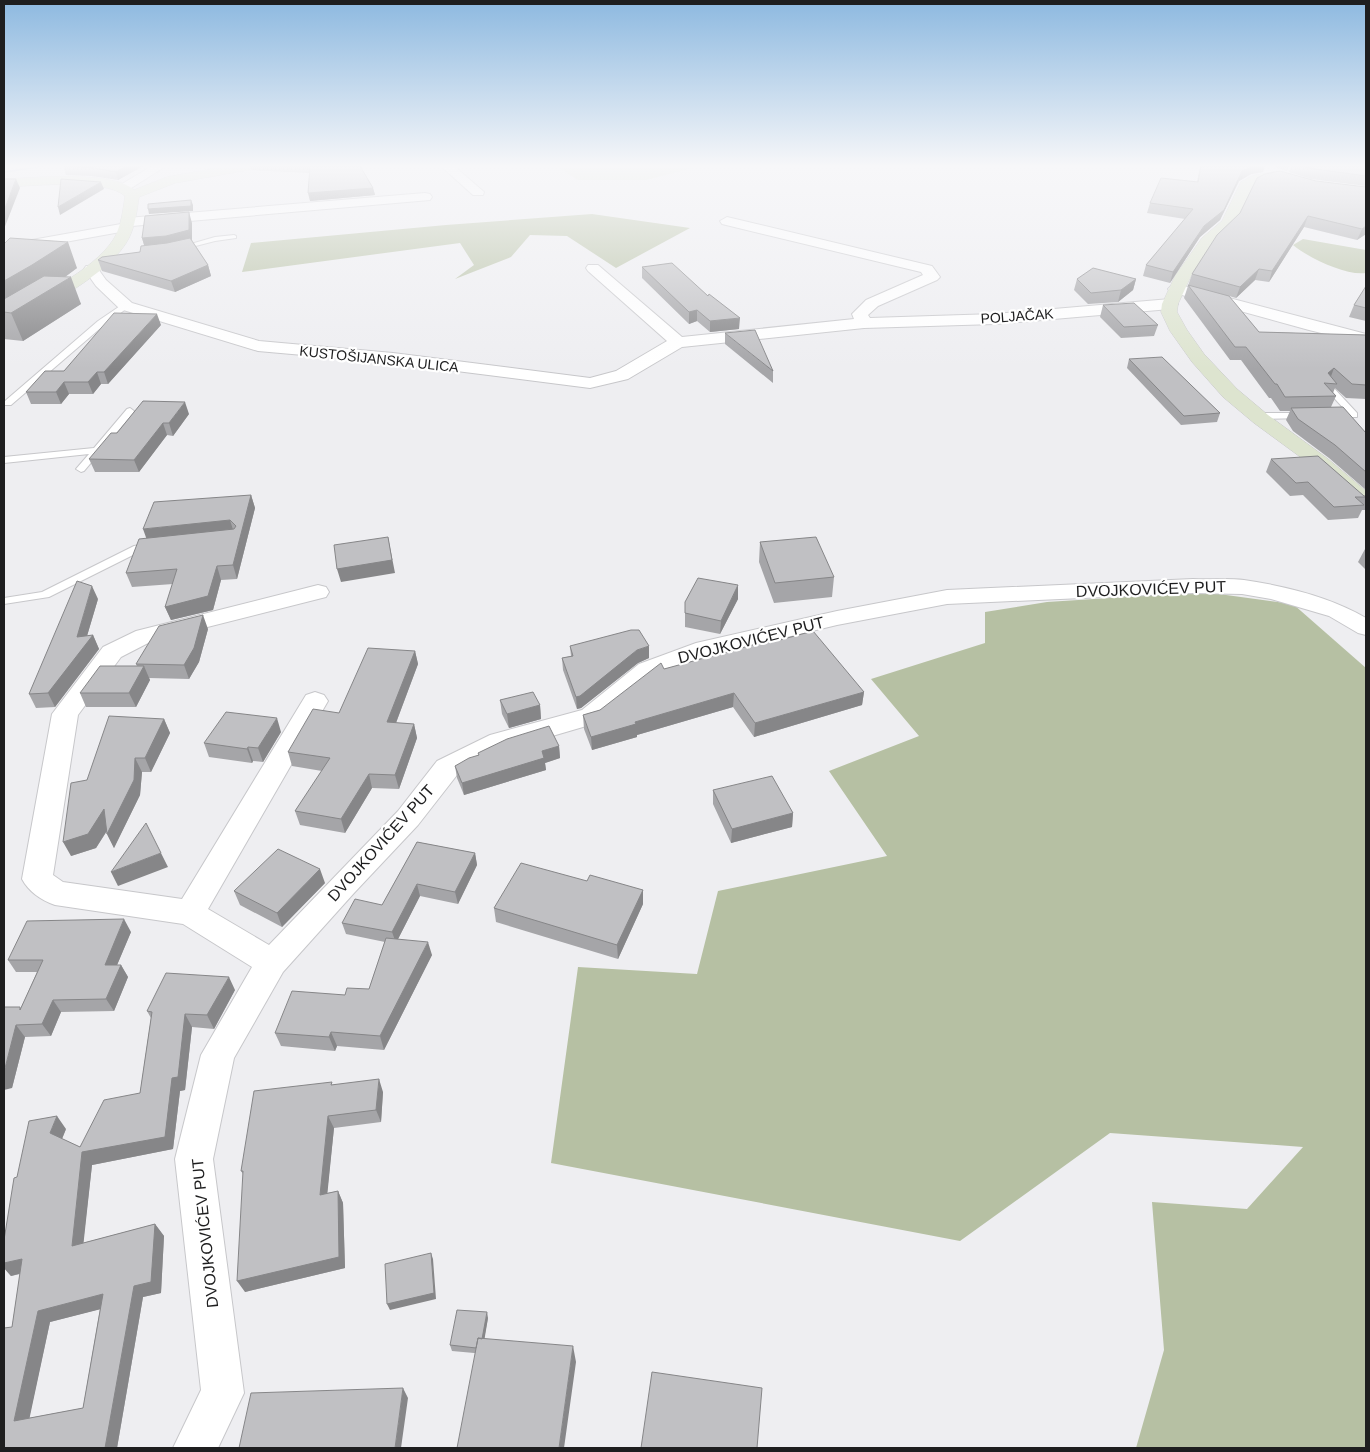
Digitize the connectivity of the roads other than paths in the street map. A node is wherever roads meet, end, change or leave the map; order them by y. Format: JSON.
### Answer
{"nodes":[{"id":1,"x":81,"y":234,"type":"edge"},
{"id":2,"x":123,"y":234,"type":"edge"},
{"id":3,"x":779,"y":234,"type":"edge"},
{"id":4,"x":1215,"y":234,"type":"edge"},
{"id":5,"x":234,"y":237,"type":"dead end"},
{"id":6,"x":4,"y":249,"type":"edge"},
{"id":7,"x":170,"y":250,"type":"edge"},
{"id":8,"x":91,"y":268,"type":"junction"},
{"id":9,"x":593,"y":268,"type":"dead end"},
{"id":10,"x":1173,"y":297,"type":"junction"},
{"id":11,"x":126,"y":306,"type":"junction"},
{"id":12,"x":864,"y":323,"type":"junction"},
{"id":13,"x":4,"y":324,"type":"edge"},
{"id":14,"x":1366,"y":339,"type":"edge"},
{"id":15,"x":678,"y":342,"type":"junction"},
{"id":16,"x":1328,"y":387,"type":"edge"},
{"id":17,"x":8,"y":403,"type":"dead end"},
{"id":18,"x":130,"y":411,"type":"dead end"},
{"id":19,"x":1258,"y":416,"type":"junction"},
{"id":20,"x":96,"y":450,"type":"junction"},
{"id":21,"x":4,"y":460,"type":"edge"},
{"id":22,"x":81,"y":469,"type":"dead end"},
{"id":23,"x":1366,"y":502,"type":"edge"},
{"id":24,"x":167,"y":545,"type":"edge"},
{"id":25,"x":318,"y":592,"type":"dead end"},
{"id":26,"x":4,"y":601,"type":"edge"},
{"id":27,"x":1366,"y":628,"type":"edge"},
{"id":28,"x":315,"y":701,"type":"dead end"},
{"id":29,"x":190,"y":912,"type":"junction"},
{"id":30,"x":272,"y":963,"type":"junction"},
{"id":31,"x":195,"y":1448,"type":"edge"}],
"edges":[{"from":1,"to":6,"type":"street"},
{"from":2,"to":8,"type":"street"},
{"from":3,"to":12,"type":"street"},
{"from":4,"to":10,"type":"street"},
{"from":5,"to":7,"type":"lane"},
{"from":8,"to":11,"type":"street","name":"KUSTOŠIJANSKA ULICA"},
{"from":8,"to":13,"type":"street"},
{"from":9,"to":15,"type":"street"},
{"from":10,"to":12,"type":"street","name":"POLJAČAK"},
{"from":10,"to":14,"type":"street"},
{"from":10,"to":19,"type":"street"},
{"from":11,"to":15,"type":"street","name":"KUSTOŠIJANSKA ULICA"},
{"from":11,"to":17,"type":"lane"},
{"from":12,"to":15,"type":"street","name":"POLJAČAK"},
{"from":16,"to":19,"type":"lane"},
{"from":18,"to":20,"type":"lane"},
{"from":19,"to":23,"type":"street"},
{"from":20,"to":21,"type":"lane"},
{"from":20,"to":22,"type":"lane"},
{"from":24,"to":26,"type":"lane"},
{"from":25,"to":29,"type":"street"},
{"from":27,"to":30,"type":"street","name":"DVOJKOVIĆEV PUT"},
{"from":28,"to":29,"type":"street"},
{"from":29,"to":30,"type":"street"},
{"from":30,"to":31,"type":"street","name":"DVOJKOVIĆEV PUT"}]}
